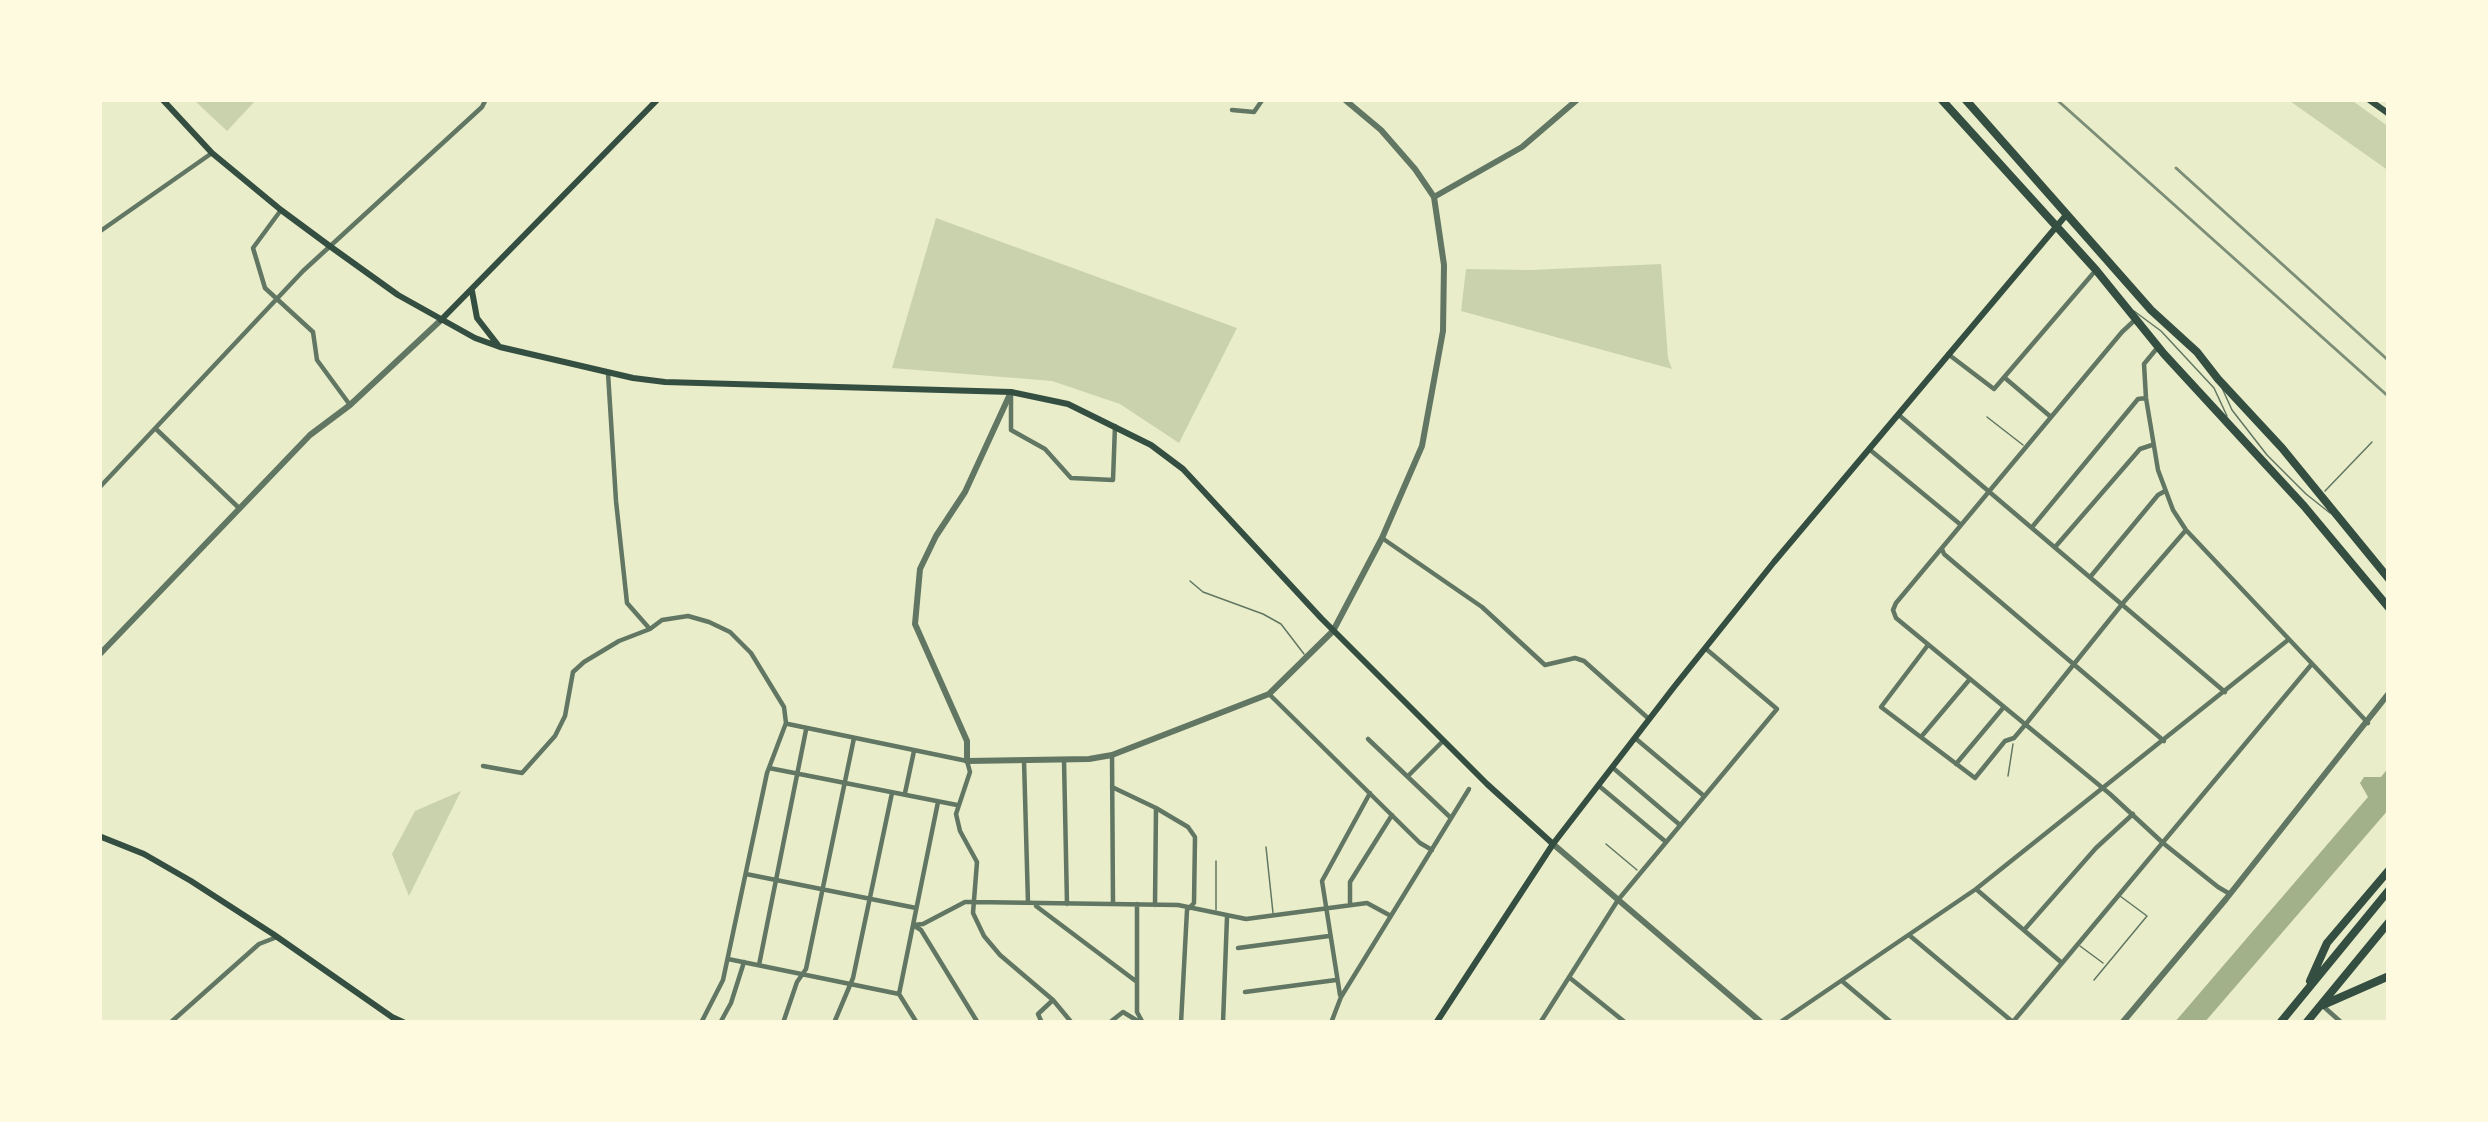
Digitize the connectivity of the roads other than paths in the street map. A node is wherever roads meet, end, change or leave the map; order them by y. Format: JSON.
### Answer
{"nodes":[{"id":1,"x":162,"y":99,"type":"edge"},
{"id":2,"x":486,"y":99,"type":"edge"},
{"id":3,"x":658,"y":99,"type":"edge"},
{"id":4,"x":1263,"y":99,"type":"edge"},
{"id":5,"x":1345,"y":99,"type":"edge"},
{"id":6,"x":1578,"y":99,"type":"edge"},
{"id":7,"x":1941,"y":99,"type":"edge"},
{"id":8,"x":1965,"y":99,"type":"edge"},
{"id":9,"x":2368,"y":99,"type":"edge"},
{"id":10,"x":1232,"y":110,"type":"dead end"},
{"id":11,"x":2389,"y":114,"type":"edge"},
{"id":12,"x":212,"y":153,"type":"junction"},
{"id":13,"x":1435,"y":197,"type":"junction"},
{"id":14,"x":281,"y":210,"type":"junction"},
{"id":15,"x":2067,"y":214,"type":"junction"},
{"id":16,"x":2056,"y":227,"type":"junction"},
{"id":17,"x":99,"y":232,"type":"edge"},
{"id":18,"x":331,"y":247,"type":"junction"},
{"id":19,"x":2096,"y":270,"type":"junction"},
{"id":20,"x":472,"y":290,"type":"junction"},
{"id":21,"x":277,"y":300,"type":"junction"},
{"id":22,"x":2126,"y":306,"type":"junction"},
{"id":23,"x":2137,"y":319,"type":"junction"},
{"id":24,"x":441,"y":320,"type":"junction"},
{"id":25,"x":2158,"y":346,"type":"junction"},
{"id":26,"x":500,"y":347,"type":"junction"},
{"id":27,"x":1948,"y":354,"type":"junction"},
{"id":28,"x":608,"y":373,"type":"junction"},
{"id":29,"x":2004,"y":377,"type":"junction"},
{"id":30,"x":2218,"y":379,"type":"junction"},
{"id":31,"x":1011,"y":392,"type":"junction"},
{"id":32,"x":2146,"y":398,"type":"junction"},
{"id":33,"x":350,"y":405,"type":"junction"},
{"id":34,"x":1898,"y":414,"type":"junction"},
{"id":35,"x":1988,"y":417,"type":"dead end"},
{"id":36,"x":2051,"y":417,"type":"junction"},
{"id":37,"x":2229,"y":424,"type":"junction"},
{"id":38,"x":1115,"y":426,"type":"junction"},
{"id":39,"x":156,"y":429,"type":"junction"},
{"id":40,"x":2372,"y":442,"type":"dead end"},
{"id":41,"x":2152,"y":445,"type":"junction"},
{"id":42,"x":2026,"y":447,"type":"junction"},
{"id":43,"x":1868,"y":448,"type":"junction"},
{"id":44,"x":99,"y":488,"type":"edge"},
{"id":45,"x":1990,"y":490,"type":"junction"},
{"id":46,"x":2165,"y":491,"type":"junction"},
{"id":47,"x":2321,"y":494,"type":"junction"},
{"id":48,"x":239,"y":508,"type":"junction"},
{"id":49,"x":2342,"y":523,"type":"junction"},
{"id":50,"x":1961,"y":525,"type":"junction"},
{"id":51,"x":2033,"y":526,"type":"junction"},
{"id":52,"x":2186,"y":530,"type":"junction"},
{"id":53,"x":1382,"y":538,"type":"junction"},
{"id":54,"x":2056,"y":546,"type":"junction"},
{"id":55,"x":1942,"y":549,"type":"junction"},
{"id":56,"x":2091,"y":576,"type":"junction"},
{"id":57,"x":2389,"y":579,"type":"edge"},
{"id":58,"x":1190,"y":581,"type":"dead end"},
{"id":59,"x":2123,"y":603,"type":"junction"},
{"id":60,"x":2389,"y":608,"type":"edge"},
{"id":61,"x":650,"y":629,"type":"junction"},
{"id":62,"x":1333,"y":631,"type":"junction"},
{"id":63,"x":99,"y":639,"type":"edge"},
{"id":64,"x":2288,"y":640,"type":"junction"},
{"id":65,"x":1928,"y":644,"type":"junction"},
{"id":66,"x":107,"y":646,"type":"junction"},
{"id":67,"x":1705,"y":648,"type":"junction"},
{"id":68,"x":99,"y":655,"type":"edge"},
{"id":69,"x":1307,"y":658,"type":"junction"},
{"id":70,"x":2075,"y":664,"type":"junction"},
{"id":71,"x":2311,"y":664,"type":"junction"},
{"id":72,"x":1970,"y":679,"type":"junction"},
{"id":73,"x":2225,"y":692,"type":"junction"},
{"id":74,"x":2389,"y":693,"type":"edge"},
{"id":75,"x":1269,"y":694,"type":"junction"},
{"id":76,"x":2004,"y":707,"type":"junction"},
{"id":77,"x":1649,"y":719,"type":"junction"},
{"id":78,"x":786,"y":723,"type":"junction"},
{"id":79,"x":2368,"y":723,"type":"junction"},
{"id":80,"x":2025,"y":725,"type":"junction"},
{"id":81,"x":807,"y":728,"type":"junction"},
{"id":82,"x":1921,"y":737,"type":"junction"},
{"id":83,"x":854,"y":738,"type":"junction"},
{"id":84,"x":1635,"y":738,"type":"junction"},
{"id":85,"x":2014,"y":738,"type":"junction"},
{"id":86,"x":1368,"y":739,"type":"dead end"},
{"id":87,"x":1443,"y":741,"type":"junction"},
{"id":88,"x":2164,"y":741,"type":"junction"},
{"id":89,"x":914,"y":751,"type":"junction"},
{"id":90,"x":1112,"y":755,"type":"junction"},
{"id":91,"x":1024,"y":760,"type":"junction"},
{"id":92,"x":1064,"y":760,"type":"junction"},
{"id":93,"x":967,"y":761,"type":"junction"},
{"id":94,"x":1956,"y":764,"type":"junction"},
{"id":95,"x":483,"y":766,"type":"dead end"},
{"id":96,"x":1612,"y":767,"type":"junction"},
{"id":97,"x":769,"y":768,"type":"junction"},
{"id":98,"x":797,"y":774,"type":"junction"},
{"id":99,"x":1408,"y":776,"type":"junction"},
{"id":100,"x":2008,"y":776,"type":"dead end"},
{"id":101,"x":843,"y":783,"type":"junction"},
{"id":102,"x":1598,"y":785,"type":"junction"},
{"id":103,"x":1112,"y":788,"type":"junction"},
{"id":104,"x":1469,"y":789,"type":"dead end"},
{"id":105,"x":2104,"y":789,"type":"junction"},
{"id":106,"x":892,"y":793,"type":"junction"},
{"id":107,"x":1370,"y":793,"type":"junction"},
{"id":108,"x":905,"y":795,"type":"junction"},
{"id":109,"x":1704,"y":796,"type":"junction"},
{"id":110,"x":938,"y":802,"type":"junction"},
{"id":111,"x":958,"y":805,"type":"junction"},
{"id":112,"x":1156,"y":808,"type":"junction"},
{"id":113,"x":2133,"y":814,"type":"junction"},
{"id":114,"x":1392,"y":815,"type":"junction"},
{"id":115,"x":1451,"y":818,"type":"junction"},
{"id":116,"x":1680,"y":825,"type":"junction"},
{"id":117,"x":99,"y":836,"type":"edge"},
{"id":118,"x":1666,"y":842,"type":"junction"},
{"id":119,"x":2163,"y":843,"type":"junction"},
{"id":120,"x":1553,"y":844,"type":"junction"},
{"id":121,"x":1606,"y":844,"type":"dead end"},
{"id":122,"x":1265,"y":847,"type":"dead end"},
{"id":123,"x":1432,"y":850,"type":"junction"},
{"id":124,"x":1216,"y":861,"type":"dead end"},
{"id":125,"x":2389,"y":871,"type":"edge"},
{"id":126,"x":1640,"y":873,"type":"junction"},
{"id":127,"x":746,"y":874,"type":"junction"},
{"id":128,"x":776,"y":880,"type":"junction"},
{"id":129,"x":1976,"y":889,"type":"junction"},
{"id":130,"x":822,"y":890,"type":"junction"},
{"id":131,"x":2389,"y":890,"type":"edge"},
{"id":132,"x":2230,"y":894,"type":"junction"},
{"id":133,"x":2119,"y":895,"type":"junction"},
{"id":134,"x":869,"y":899,"type":"junction"},
{"id":135,"x":1618,"y":900,"type":"junction"},
{"id":136,"x":974,"y":902,"type":"junction"},
{"id":137,"x":1031,"y":903,"type":"junction"},
{"id":138,"x":1067,"y":904,"type":"junction"},
{"id":139,"x":1113,"y":904,"type":"junction"},
{"id":140,"x":1137,"y":904,"type":"junction"},
{"id":141,"x":1155,"y":904,"type":"junction"},
{"id":142,"x":1350,"y":906,"type":"junction"},
{"id":143,"x":916,"y":908,"type":"junction"},
{"id":144,"x":1190,"y":908,"type":"junction"},
{"id":145,"x":1324,"y":910,"type":"junction"},
{"id":146,"x":1216,"y":914,"type":"junction"},
{"id":147,"x":1227,"y":916,"type":"junction"},
{"id":148,"x":1391,"y":916,"type":"junction"},
{"id":149,"x":1274,"y":917,"type":"junction"},
{"id":150,"x":2389,"y":922,"type":"edge"},
{"id":151,"x":913,"y":925,"type":"junction"},
{"id":152,"x":2024,"y":930,"type":"junction"},
{"id":153,"x":1909,"y":935,"type":"junction"},
{"id":154,"x":1329,"y":936,"type":"junction"},
{"id":155,"x":277,"y":937,"type":"junction"},
{"id":156,"x":2078,"y":944,"type":"junction"},
{"id":157,"x":1238,"y":948,"type":"dead end"},
{"id":158,"x":728,"y":958,"type":"junction"},
{"id":159,"x":744,"y":962,"type":"junction"},
{"id":160,"x":2062,"y":963,"type":"junction"},
{"id":161,"x":759,"y":965,"type":"junction"},
{"id":162,"x":2106,"y":965,"type":"junction"},
{"id":163,"x":802,"y":974,"type":"junction"},
{"id":164,"x":2389,"y":976,"type":"edge"},
{"id":165,"x":1569,"y":977,"type":"junction"},
{"id":166,"x":1336,"y":980,"type":"junction"},
{"id":167,"x":2094,"y":980,"type":"dead end"},
{"id":168,"x":1842,"y":981,"type":"junction"},
{"id":169,"x":1137,"y":982,"type":"junction"},
{"id":170,"x":849,"y":984,"type":"junction"},
{"id":171,"x":1245,"y":992,"type":"dead end"},
{"id":172,"x":2305,"y":992,"type":"junction"},
{"id":173,"x":899,"y":994,"type":"junction"},
{"id":174,"x":1341,"y":997,"type":"junction"},
{"id":175,"x":1053,"y":1000,"type":"junction"},
{"id":176,"x":2321,"y":1005,"type":"junction"},
{"id":177,"x":915,"y":1022,"type":"edge"},
{"id":178,"x":170,"y":1023,"type":"edge"},
{"id":179,"x":405,"y":1023,"type":"edge"},
{"id":180,"x":701,"y":1023,"type":"edge"},
{"id":181,"x":720,"y":1023,"type":"edge"},
{"id":182,"x":783,"y":1023,"type":"edge"},
{"id":183,"x":834,"y":1023,"type":"edge"},
{"id":184,"x":978,"y":1023,"type":"edge"},
{"id":185,"x":1042,"y":1023,"type":"edge"},
{"id":186,"x":1072,"y":1023,"type":"edge"},
{"id":187,"x":1109,"y":1023,"type":"edge"},
{"id":188,"x":1142,"y":1023,"type":"edge"},
{"id":189,"x":1181,"y":1023,"type":"edge"},
{"id":190,"x":1223,"y":1023,"type":"edge"},
{"id":191,"x":1331,"y":1023,"type":"edge"},
{"id":192,"x":1436,"y":1023,"type":"edge"},
{"id":193,"x":1540,"y":1023,"type":"edge"},
{"id":194,"x":1626,"y":1023,"type":"edge"},
{"id":195,"x":1762,"y":1023,"type":"edge"},
{"id":196,"x":1779,"y":1023,"type":"edge"},
{"id":197,"x":1892,"y":1023,"type":"edge"},
{"id":198,"x":2013,"y":1023,"type":"edge"},
{"id":199,"x":2122,"y":1023,"type":"edge"},
{"id":200,"x":2280,"y":1023,"type":"edge"},
{"id":201,"x":2306,"y":1023,"type":"edge"},
{"id":202,"x":2342,"y":1023,"type":"edge"}],
"edges":[{"from":1,"to":12,"type":"main road"},
{"from":2,"to":18,"type":"street"},
{"from":3,"to":20,"type":"main road"},
{"from":4,"to":10,"type":"street"},
{"from":5,"to":13,"type":"street"},
{"from":6,"to":13,"type":"street"},
{"from":7,"to":16,"type":"main road"},
{"from":8,"to":15,"type":"main road"},
{"from":9,"to":11,"type":"main road"},
{"from":12,"to":14,"type":"main road"},
{"from":12,"to":17,"type":"street"},
{"from":13,"to":53,"type":"street"},
{"from":14,"to":18,"type":"main road"},
{"from":14,"to":21,"type":"street"},
{"from":15,"to":16,"type":"main road"},
{"from":15,"to":30,"type":"main road"},
{"from":16,"to":19,"type":"main road"},
{"from":16,"to":27,"type":"main road"},
{"from":18,"to":21,"type":"street"},
{"from":18,"to":24,"type":"main road"},
{"from":19,"to":22,"type":"main road"},
{"from":19,"to":29,"type":"street"},
{"from":20,"to":24,"type":"main road"},
{"from":20,"to":26,"type":"main road"},
{"from":21,"to":33,"type":"street"},
{"from":21,"to":39,"type":"street"},
{"from":22,"to":23,"type":"main road"},
{"from":22,"to":37,"type":"lane"},
{"from":23,"to":25,"type":"main road"},
{"from":23,"to":36,"type":"street"},
{"from":24,"to":26,"type":"main road"},
{"from":24,"to":33,"type":"street"},
{"from":25,"to":32,"type":"street"},
{"from":25,"to":37,"type":"main road"},
{"from":26,"to":28,"type":"main road"},
{"from":27,"to":29,"type":"street"},
{"from":27,"to":34,"type":"main road"},
{"from":28,"to":31,"type":"main road"},
{"from":28,"to":61,"type":"street"},
{"from":29,"to":36,"type":"street"},
{"from":30,"to":47,"type":"main road"},
{"from":30,"to":49,"type":"lane"},
{"from":31,"to":38,"type":"main road"},
{"from":31,"to":38,"type":"street"},
{"from":31,"to":93,"type":"street"},
{"from":32,"to":41,"type":"street"},
{"from":32,"to":51,"type":"street"},
{"from":33,"to":48,"type":"street"},
{"from":34,"to":43,"type":"main road"},
{"from":34,"to":45,"type":"street"},
{"from":35,"to":42,"type":"lane"},
{"from":36,"to":42,"type":"street"},
{"from":37,"to":60,"type":"main road"},
{"from":38,"to":62,"type":"main road"},
{"from":39,"to":44,"type":"street"},
{"from":39,"to":48,"type":"street"},
{"from":40,"to":47,"type":"lane"},
{"from":41,"to":46,"type":"street"},
{"from":41,"to":54,"type":"street"},
{"from":42,"to":45,"type":"street"},
{"from":43,"to":50,"type":"street"},
{"from":43,"to":67,"type":"main road"},
{"from":45,"to":50,"type":"street"},
{"from":45,"to":51,"type":"street"},
{"from":46,"to":52,"type":"street"},
{"from":46,"to":56,"type":"street"},
{"from":47,"to":49,"type":"main road"},
{"from":48,"to":66,"type":"street"},
{"from":49,"to":57,"type":"main road"},
{"from":50,"to":55,"type":"street"},
{"from":51,"to":54,"type":"street"},
{"from":52,"to":59,"type":"street"},
{"from":52,"to":64,"type":"street"},
{"from":53,"to":62,"type":"street"},
{"from":53,"to":77,"type":"street"},
{"from":54,"to":56,"type":"street"},
{"from":55,"to":65,"type":"street"},
{"from":55,"to":70,"type":"street"},
{"from":56,"to":59,"type":"street"},
{"from":58,"to":69,"type":"lane"},
{"from":59,"to":70,"type":"street"},
{"from":59,"to":73,"type":"street"},
{"from":61,"to":78,"type":"street"},
{"from":61,"to":95,"type":"street"},
{"from":62,"to":69,"type":"street"},
{"from":62,"to":87,"type":"main road"},
{"from":63,"to":66,"type":"street"},
{"from":64,"to":71,"type":"street"},
{"from":64,"to":73,"type":"street"},
{"from":65,"to":72,"type":"street"},
{"from":65,"to":82,"type":"street"},
{"from":66,"to":68,"type":"street"},
{"from":67,"to":77,"type":"main road"},
{"from":67,"to":109,"type":"street"},
{"from":69,"to":75,"type":"street"},
{"from":70,"to":80,"type":"street"},
{"from":70,"to":88,"type":"street"},
{"from":71,"to":79,"type":"street"},
{"from":71,"to":119,"type":"street"},
{"from":72,"to":76,"type":"street"},
{"from":72,"to":82,"type":"street"},
{"from":73,"to":88,"type":"street"},
{"from":74,"to":79,"type":"street"},
{"from":75,"to":90,"type":"street"},
{"from":75,"to":107,"type":"street"},
{"from":76,"to":80,"type":"street"},
{"from":76,"to":94,"type":"street"},
{"from":77,"to":84,"type":"main road"},
{"from":78,"to":81,"type":"street"},
{"from":78,"to":97,"type":"street"},
{"from":79,"to":132,"type":"street"},
{"from":80,"to":85,"type":"street"},
{"from":80,"to":105,"type":"street"},
{"from":81,"to":83,"type":"street"},
{"from":81,"to":98,"type":"street"},
{"from":82,"to":94,"type":"street"},
{"from":83,"to":89,"type":"street"},
{"from":83,"to":101,"type":"street"},
{"from":84,"to":96,"type":"main road"},
{"from":84,"to":109,"type":"street"},
{"from":85,"to":94,"type":"street"},
{"from":85,"to":100,"type":"lane"},
{"from":86,"to":99,"type":"street"},
{"from":87,"to":99,"type":"street"},
{"from":87,"to":120,"type":"main road"},
{"from":88,"to":105,"type":"street"},
{"from":89,"to":93,"type":"street"},
{"from":89,"to":108,"type":"street"},
{"from":90,"to":92,"type":"street"},
{"from":90,"to":103,"type":"street"},
{"from":91,"to":92,"type":"street"},
{"from":91,"to":93,"type":"street"},
{"from":91,"to":137,"type":"street"},
{"from":92,"to":138,"type":"street"},
{"from":93,"to":111,"type":"street"},
{"from":96,"to":102,"type":"main road"},
{"from":96,"to":116,"type":"street"},
{"from":97,"to":98,"type":"street"},
{"from":97,"to":127,"type":"street"},
{"from":98,"to":101,"type":"street"},
{"from":98,"to":128,"type":"street"},
{"from":99,"to":115,"type":"street"},
{"from":101,"to":106,"type":"street"},
{"from":101,"to":130,"type":"street"},
{"from":102,"to":118,"type":"street"},
{"from":102,"to":120,"type":"main road"},
{"from":103,"to":112,"type":"street"},
{"from":103,"to":139,"type":"street"},
{"from":104,"to":115,"type":"street"},
{"from":105,"to":113,"type":"street"},
{"from":105,"to":129,"type":"street"},
{"from":106,"to":108,"type":"street"},
{"from":106,"to":134,"type":"street"},
{"from":107,"to":114,"type":"street"},
{"from":107,"to":145,"type":"street"},
{"from":108,"to":110,"type":"street"},
{"from":109,"to":116,"type":"street"},
{"from":110,"to":111,"type":"street"},
{"from":110,"to":143,"type":"street"},
{"from":111,"to":136,"type":"street"},
{"from":112,"to":141,"type":"street"},
{"from":112,"to":144,"type":"street"},
{"from":113,"to":119,"type":"street"},
{"from":113,"to":152,"type":"street"},
{"from":114,"to":123,"type":"street"},
{"from":114,"to":142,"type":"street"},
{"from":115,"to":123,"type":"street"},
{"from":116,"to":118,"type":"street"},
{"from":117,"to":155,"type":"main road"},
{"from":118,"to":126,"type":"street"},
{"from":119,"to":132,"type":"street"},
{"from":119,"to":133,"type":"street"},
{"from":120,"to":135,"type":"street"},
{"from":120,"to":192,"type":"main road"},
{"from":121,"to":126,"type":"lane"},
{"from":122,"to":149,"type":"lane"},
{"from":123,"to":148,"type":"street"},
{"from":124,"to":146,"type":"lane"},
{"from":125,"to":172,"type":"main road"},
{"from":126,"to":135,"type":"street"},
{"from":127,"to":128,"type":"street"},
{"from":127,"to":158,"type":"street"},
{"from":128,"to":130,"type":"street"},
{"from":128,"to":161,"type":"street"},
{"from":129,"to":152,"type":"street"},
{"from":129,"to":153,"type":"street"},
{"from":130,"to":134,"type":"street"},
{"from":130,"to":163,"type":"street"},
{"from":131,"to":172,"type":"main road"},
{"from":132,"to":199,"type":"street"},
{"from":133,"to":156,"type":"street"},
{"from":133,"to":162,"type":"lane"},
{"from":134,"to":143,"type":"street"},
{"from":134,"to":170,"type":"street"},
{"from":135,"to":165,"type":"street"},
{"from":135,"to":195,"type":"street"},
{"from":136,"to":137,"type":"street"},
{"from":136,"to":151,"type":"street"},
{"from":136,"to":175,"type":"street"},
{"from":137,"to":138,"type":"street"},
{"from":137,"to":169,"type":"street"},
{"from":138,"to":139,"type":"street"},
{"from":139,"to":140,"type":"street"},
{"from":140,"to":141,"type":"street"},
{"from":140,"to":169,"type":"street"},
{"from":141,"to":144,"type":"street"},
{"from":142,"to":145,"type":"street"},
{"from":142,"to":148,"type":"street"},
{"from":143,"to":151,"type":"street"},
{"from":144,"to":146,"type":"street"},
{"from":144,"to":189,"type":"street"},
{"from":145,"to":149,"type":"street"},
{"from":145,"to":154,"type":"street"},
{"from":146,"to":147,"type":"street"},
{"from":147,"to":149,"type":"street"},
{"from":147,"to":190,"type":"street"},
{"from":148,"to":174,"type":"street"},
{"from":150,"to":176,"type":"main road"},
{"from":151,"to":173,"type":"street"},
{"from":151,"to":184,"type":"street"},
{"from":152,"to":160,"type":"street"},
{"from":153,"to":168,"type":"street"},
{"from":153,"to":198,"type":"street"},
{"from":154,"to":157,"type":"street"},
{"from":154,"to":166,"type":"street"},
{"from":155,"to":178,"type":"street"},
{"from":155,"to":179,"type":"main road"},
{"from":156,"to":160,"type":"street"},
{"from":156,"to":162,"type":"lane"},
{"from":158,"to":159,"type":"street"},
{"from":158,"to":180,"type":"street"},
{"from":159,"to":161,"type":"street"},
{"from":159,"to":181,"type":"street"},
{"from":160,"to":198,"type":"street"},
{"from":161,"to":163,"type":"street"},
{"from":162,"to":167,"type":"lane"},
{"from":163,"to":170,"type":"street"},
{"from":163,"to":182,"type":"street"},
{"from":164,"to":176,"type":"main road"},
{"from":165,"to":193,"type":"street"},
{"from":165,"to":194,"type":"street"},
{"from":166,"to":171,"type":"street"},
{"from":166,"to":174,"type":"street"},
{"from":168,"to":196,"type":"street"},
{"from":168,"to":197,"type":"street"},
{"from":169,"to":188,"type":"street"},
{"from":170,"to":173,"type":"street"},
{"from":170,"to":183,"type":"street"},
{"from":172,"to":200,"type":"main road"},
{"from":173,"to":177,"type":"street"},
{"from":174,"to":191,"type":"street"},
{"from":175,"to":185,"type":"street"},
{"from":175,"to":186,"type":"street"},
{"from":176,"to":201,"type":"main road"},
{"from":176,"to":202,"type":"street"},
{"from":187,"to":188,"type":"street"}]}
